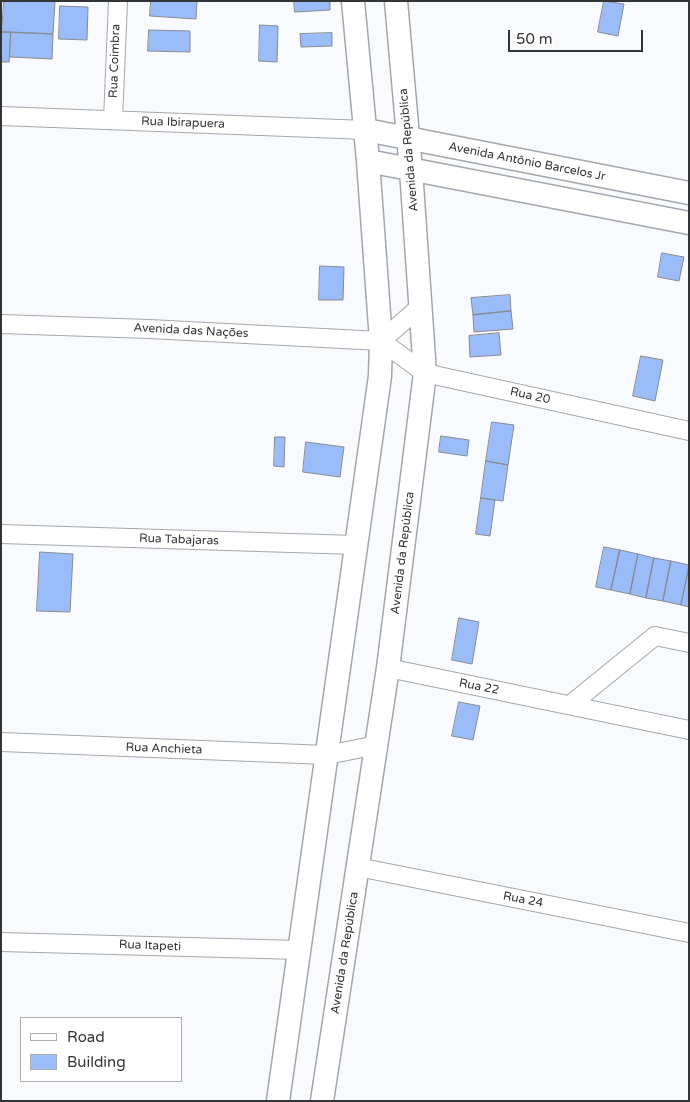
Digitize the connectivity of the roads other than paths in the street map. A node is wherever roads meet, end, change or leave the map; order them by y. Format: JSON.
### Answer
{"nodes":[{"id":1,"x":118,"y":1,"type":"edge"},
{"id":2,"x":353,"y":1,"type":"edge"},
{"id":3,"x":396,"y":1,"type":"edge"},
{"id":4,"x":1,"y":116,"type":"edge"},
{"id":5,"x":113,"y":120,"type":"junction"},
{"id":6,"x":366,"y":130,"type":"junction"},
{"id":7,"x":408,"y":138,"type":"junction"},
{"id":8,"x":368,"y":161,"type":"junction"},
{"id":9,"x":411,"y":170,"type":"junction"},
{"id":10,"x":689,"y":194,"type":"edge"},
{"id":11,"x":689,"y":223,"type":"edge"},
{"id":12,"x":421,"y":306,"type":"junction"},
{"id":13,"x":1,"y":324,"type":"edge"},
{"id":14,"x":381,"y":341,"type":"junction"},
{"id":15,"x":426,"y":373,"type":"junction"},
{"id":16,"x":689,"y":431,"type":"edge"},
{"id":17,"x":1,"y":534,"type":"edge"},
{"id":18,"x":356,"y":546,"type":"junction"},
{"id":19,"x":689,"y":643,"type":"edge"},
{"id":20,"x":388,"y":668,"type":"junction"},
{"id":21,"x":570,"y":705,"type":"junction"},
{"id":22,"x":689,"y":730,"type":"edge"},
{"id":23,"x":1,"y":742,"type":"edge"},
{"id":24,"x":376,"y":745,"type":"junction"},
{"id":25,"x":327,"y":755,"type":"junction"},
{"id":26,"x":358,"y":867,"type":"junction"},
{"id":27,"x":689,"y":933,"type":"edge"},
{"id":28,"x":1,"y":942,"type":"edge"},
{"id":29,"x":300,"y":950,"type":"junction"},
{"id":30,"x":278,"y":1101,"type":"edge"},
{"id":31,"x":322,"y":1101,"type":"edge"}],
"edges":[{"from":1,"to":5,"type":"street","name":"Rua Coimbra"},
{"from":2,"to":6,"type":"street"},
{"from":3,"to":7,"type":"street","name":"Avenida da República"},
{"from":4,"to":5,"type":"street","name":"Rua Ibirapuera"},
{"from":5,"to":6,"type":"street","name":"Rua Ibirapuera"},
{"from":6,"to":7,"type":"street","name":"Avenida Antônio Barcelos Jr"},
{"from":6,"to":8,"type":"street"},
{"from":7,"to":9,"type":"street","name":"Avenida da República"},
{"from":7,"to":10,"type":"street","name":"Avenida Antônio Barcelos Jr"},
{"from":8,"to":9,"type":"street"},
{"from":8,"to":14,"type":"street"},
{"from":9,"to":11,"type":"street"},
{"from":9,"to":12,"type":"street","name":"Avenida da República"},
{"from":12,"to":14,"type":"street"},
{"from":12,"to":15,"type":"street","name":"Avenida da República"},
{"from":13,"to":14,"type":"street","name":"Avenida das Nações"},
{"from":14,"to":15,"type":"street","name":"Rua 20"},
{"from":14,"to":18,"type":"street"},
{"from":15,"to":16,"type":"street","name":"Rua 20"},
{"from":15,"to":20,"type":"street","name":"Avenida da República"},
{"from":17,"to":18,"type":"street","name":"Rua Tabajaras"},
{"from":18,"to":25,"type":"street"},
{"from":19,"to":21,"type":"street"},
{"from":20,"to":21,"type":"street","name":"Rua 22"},
{"from":20,"to":24,"type":"street","name":"Avenida da República"},
{"from":21,"to":22,"type":"street","name":"Rua 22"},
{"from":23,"to":25,"type":"street","name":"Rua Anchieta"},
{"from":24,"to":25,"type":"street","name":"Rua Anchieta"},
{"from":24,"to":26,"type":"street","name":"Avenida da República"},
{"from":25,"to":29,"type":"street"},
{"from":26,"to":27,"type":"street","name":"Rua 24"},
{"from":26,"to":31,"type":"street","name":"Avenida da República"},
{"from":28,"to":29,"type":"street","name":"Rua Itapeti"},
{"from":29,"to":30,"type":"street"}]}
